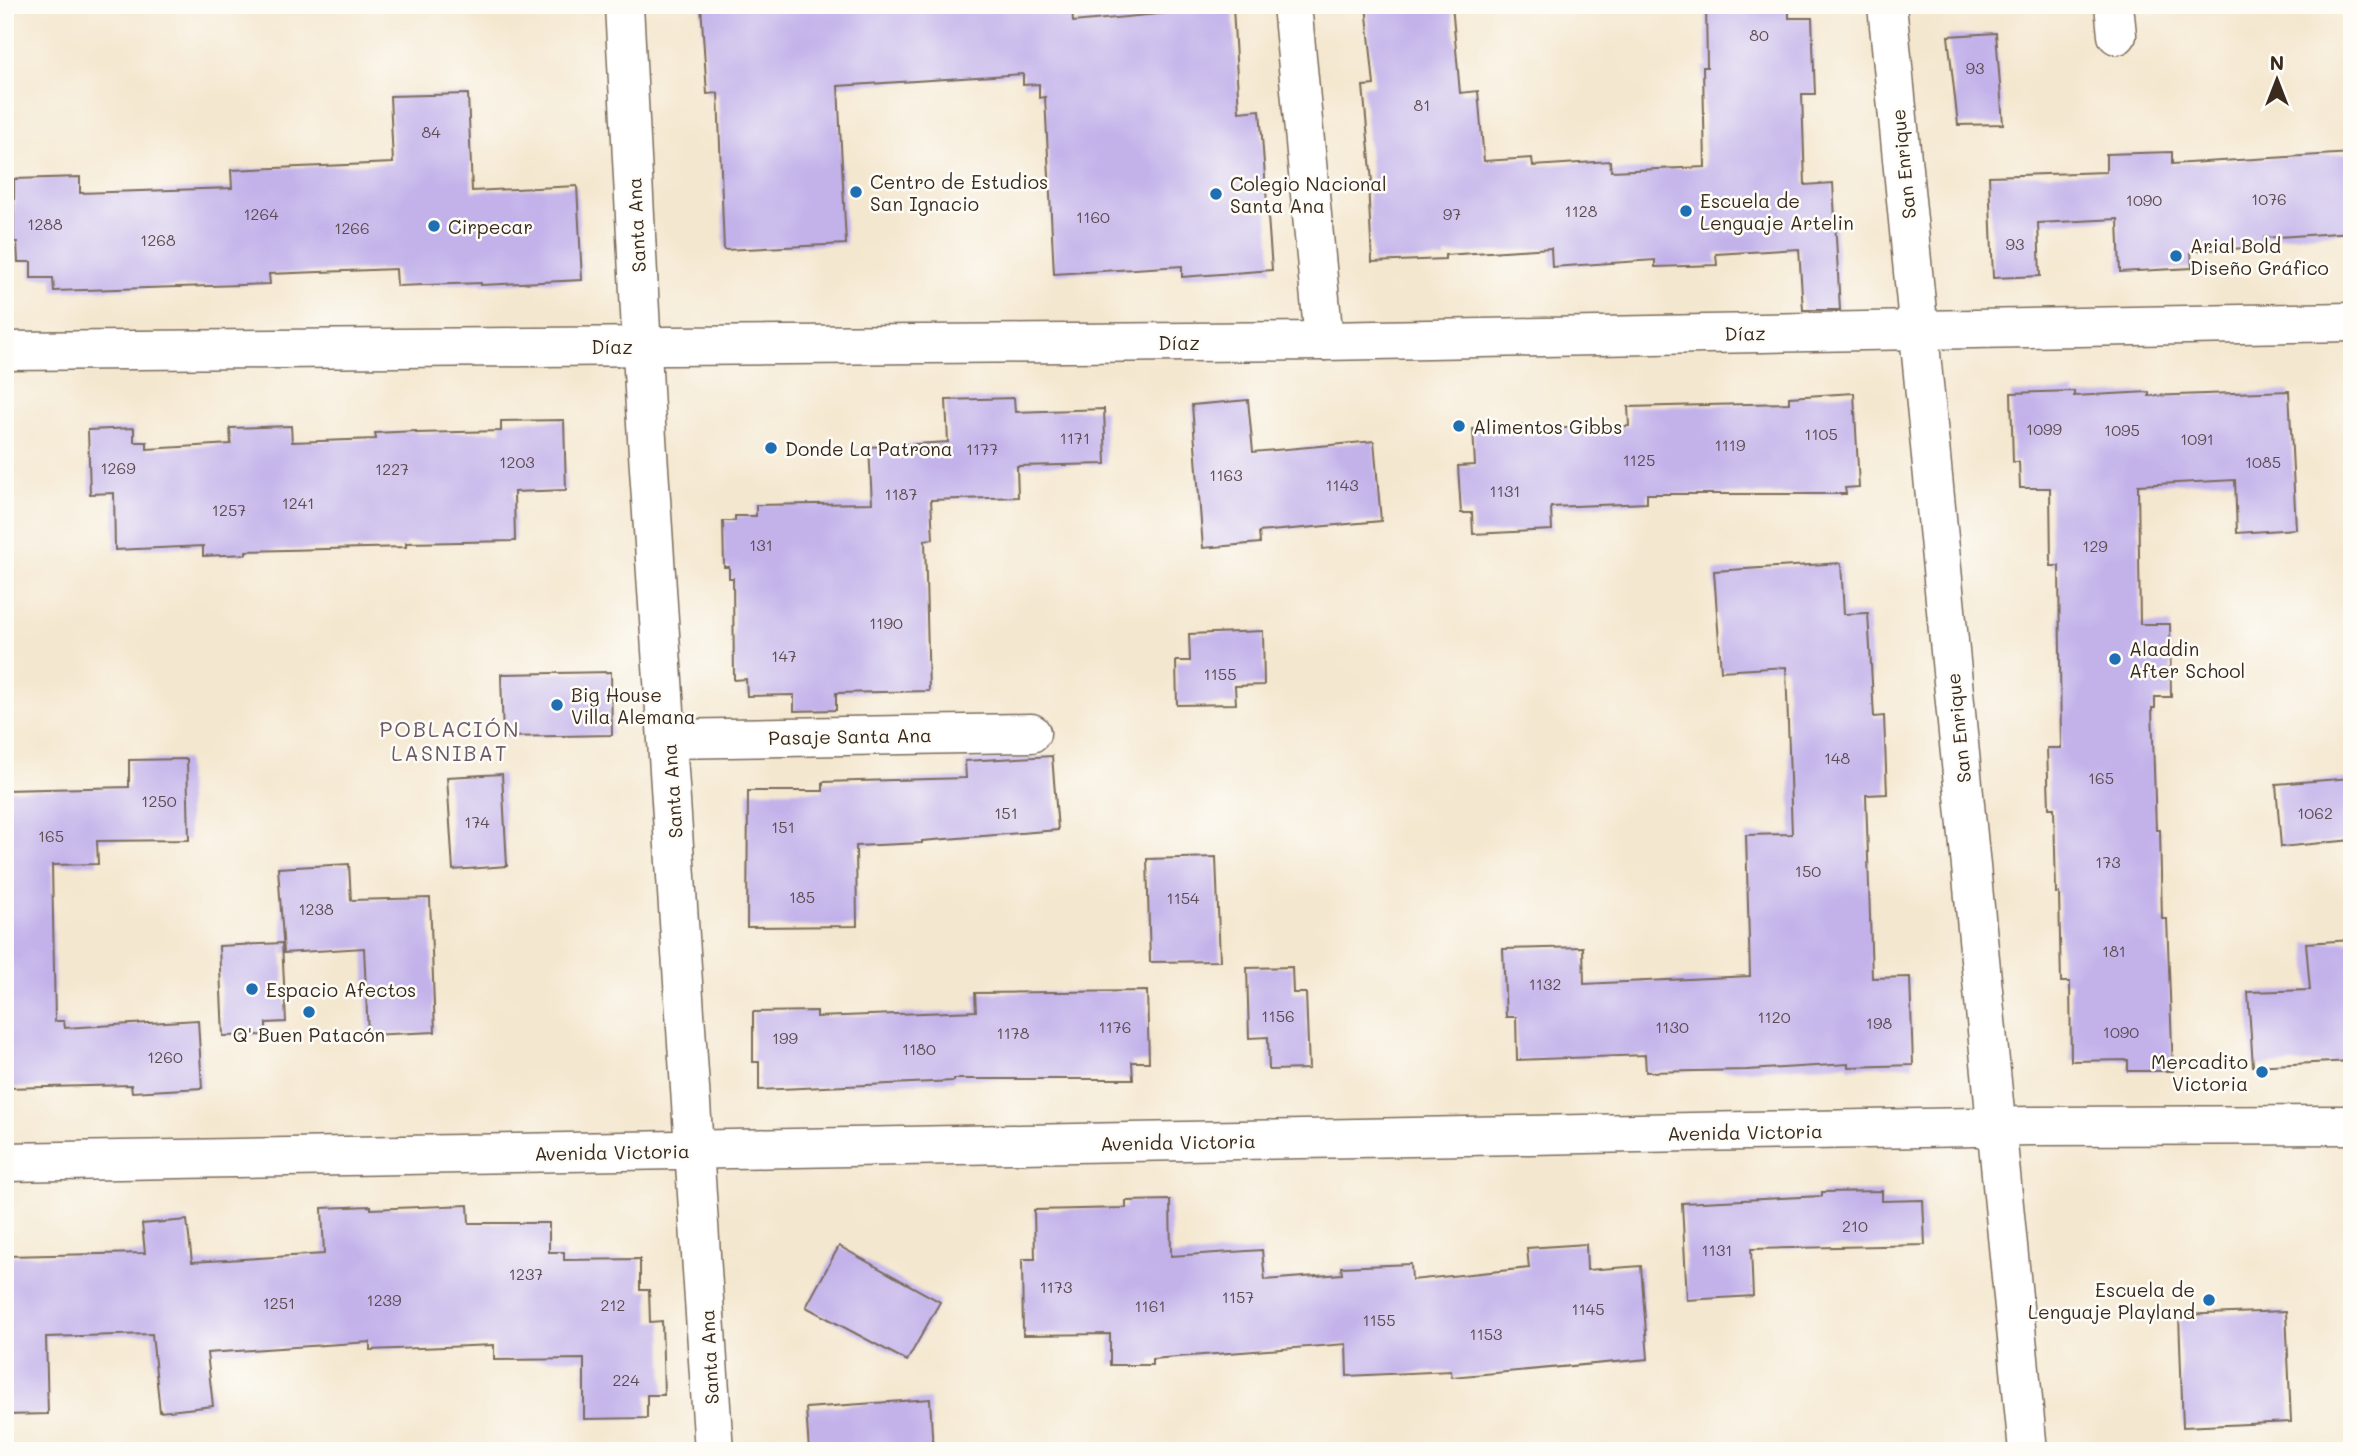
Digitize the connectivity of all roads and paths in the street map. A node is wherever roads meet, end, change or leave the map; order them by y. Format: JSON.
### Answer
{"nodes":[{"id":1,"x":624,"y":5,"type":"edge"},
{"id":2,"x":1293,"y":5,"type":"edge"},
{"id":3,"x":1887,"y":5,"type":"edge"},
{"id":4,"x":2352,"y":322,"type":"edge"},
{"id":5,"x":1920,"y":329,"type":"junction"},
{"id":6,"x":1324,"y":341,"type":"junction"},
{"id":7,"x":642,"y":346,"type":"junction"},
{"id":8,"x":5,"y":351,"type":"edge"},
{"id":9,"x":1031,"y":733,"type":"dead end"},
{"id":10,"x":668,"y":739,"type":"junction"},
{"id":11,"x":2352,"y":1125,"type":"edge"},
{"id":12,"x":1997,"y":1127,"type":"junction"},
{"id":13,"x":696,"y":1150,"type":"junction"},
{"id":14,"x":5,"y":1162,"type":"edge"},
{"id":15,"x":714,"y":1451,"type":"edge"},
{"id":16,"x":2028,"y":1451,"type":"edge"}],
"edges":[{"from":1,"to":7,"type":"street","name":"Santa Ana"},
{"from":2,"to":6,"type":"street"},
{"from":3,"to":5,"type":"street","name":"San Enrique"},
{"from":4,"to":5,"type":"street","name":"Díaz"},
{"from":5,"to":6,"type":"street","name":"Díaz"},
{"from":5,"to":12,"type":"street","name":"San Enrique"},
{"from":6,"to":7,"type":"street","name":"Díaz"},
{"from":7,"to":8,"type":"street","name":"Díaz"},
{"from":7,"to":10,"type":"street","name":"Santa Ana"},
{"from":9,"to":10,"type":"street","name":"Pasaje Santa Ana"},
{"from":10,"to":13,"type":"street","name":"Santa Ana"},
{"from":11,"to":12,"type":"street","name":"Avenida Victoria"},
{"from":12,"to":13,"type":"street","name":"Avenida Victoria"},
{"from":12,"to":16,"type":"street","name":"San Enrique"},
{"from":13,"to":14,"type":"street","name":"Avenida Victoria"},
{"from":13,"to":15,"type":"street","name":"Santa Ana"}]}
